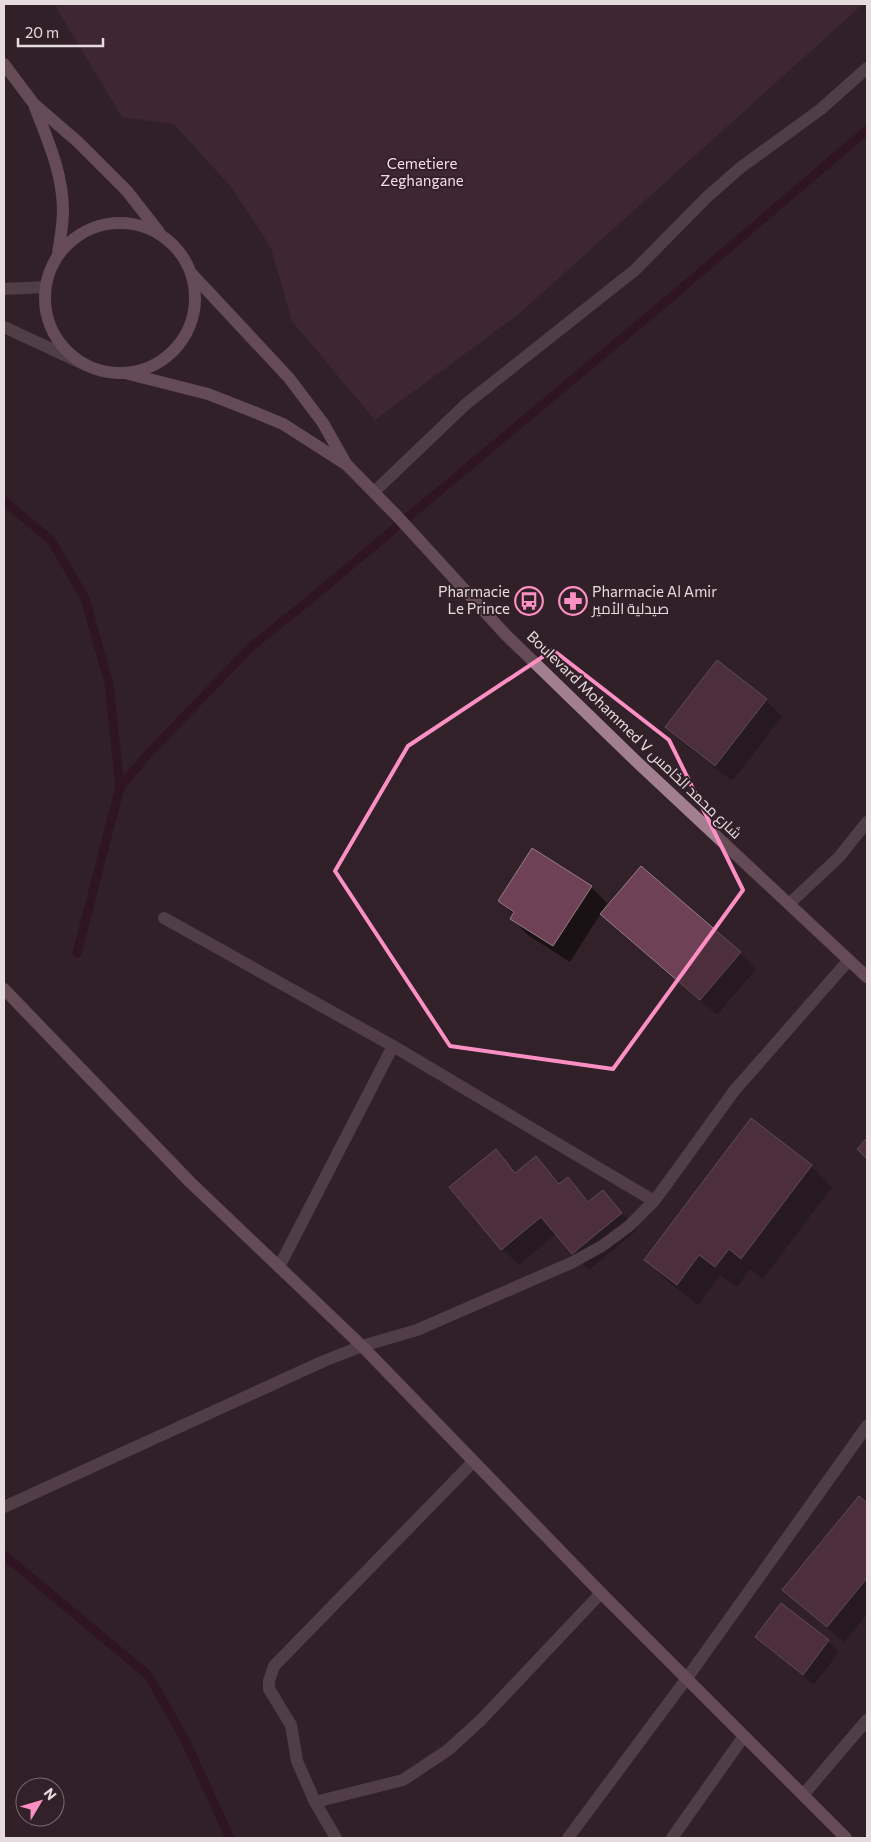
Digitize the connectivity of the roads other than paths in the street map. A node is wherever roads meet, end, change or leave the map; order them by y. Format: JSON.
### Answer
{"nodes":[{"id":1,"x":4,"y":64,"type":"edge"},
{"id":2,"x":867,"y":68,"type":"edge"},
{"id":3,"x":34,"y":104,"type":"junction"},
{"id":4,"x":162,"y":236,"type":"junction"},
{"id":5,"x":58,"y":254,"type":"junction"},
{"id":6,"x":191,"y":272,"type":"junction"},
{"id":7,"x":45,"y":287,"type":"junction"},
{"id":8,"x":4,"y":289,"type":"edge"},
{"id":9,"x":4,"y":328,"type":"edge"},
{"id":10,"x":86,"y":365,"type":"junction"},
{"id":11,"x":125,"y":373,"type":"junction"},
{"id":12,"x":347,"y":465,"type":"junction"},
{"id":13,"x":374,"y":492,"type":"junction"},
{"id":14,"x":867,"y":822,"type":"edge"},
{"id":15,"x":789,"y":904,"type":"junction"},
{"id":16,"x":164,"y":918,"type":"dead end"},
{"id":17,"x":848,"y":961,"type":"junction"},
{"id":18,"x":867,"y":977,"type":"edge"},
{"id":19,"x":4,"y":989,"type":"edge"},
{"id":20,"x":393,"y":1046,"type":"junction"},
{"id":21,"x":654,"y":1201,"type":"junction"},
{"id":22,"x":279,"y":1267,"type":"junction"},
{"id":23,"x":362,"y":1346,"type":"junction"},
{"id":24,"x":867,"y":1426,"type":"edge"},
{"id":25,"x":473,"y":1462,"type":"junction"},
{"id":26,"x":4,"y":1507,"type":"edge"},
{"id":27,"x":601,"y":1593,"type":"junction"},
{"id":28,"x":687,"y":1678,"type":"junction"},
{"id":29,"x":867,"y":1720,"type":"edge"},
{"id":30,"x":744,"y":1736,"type":"junction"},
{"id":31,"x":803,"y":1795,"type":"junction"},
{"id":32,"x":315,"y":1802,"type":"junction"},
{"id":33,"x":843,"y":1837,"type":"edge"},
{"id":34,"x":336,"y":1838,"type":"edge"},
{"id":35,"x":568,"y":1838,"type":"edge"},
{"id":36,"x":672,"y":1838,"type":"edge"}],
"edges":[{"from":1,"to":3,"type":"main road"},
{"from":2,"to":13,"type":"street"},
{"from":3,"to":4,"type":"main road"},
{"from":3,"to":5,"type":"main road"},
{"from":4,"to":5,"type":"main road"},
{"from":4,"to":6,"type":"main road"},
{"from":5,"to":7,"type":"main road"},
{"from":6,"to":11,"type":"main road"},
{"from":6,"to":12,"type":"main road","name":"Boulevard Mohammed V شارع محمد الخامس"},
{"from":7,"to":8,"type":"street"},
{"from":7,"to":10,"type":"main road"},
{"from":9,"to":10,"type":"street"},
{"from":10,"to":11,"type":"main road"},
{"from":11,"to":12,"type":"main road","name":"Boulevard Mohammed V شارع محمد الخامس"},
{"from":12,"to":13,"type":"main road","name":"Boulevard Mohammed V شارع محمد الخامس"},
{"from":13,"to":15,"type":"main road","name":"Boulevard Mohammed V شارع محمد الخامس"},
{"from":14,"to":15,"type":"street"},
{"from":15,"to":17,"type":"main road","name":"Boulevard Mohammed V شارع محمد الخامس"},
{"from":16,"to":20,"type":"street"},
{"from":17,"to":18,"type":"main road","name":"Boulevard Mohammed V شارع محمد الخامس"},
{"from":17,"to":21,"type":"street"},
{"from":19,"to":22,"type":"main road"},
{"from":20,"to":21,"type":"street"},
{"from":20,"to":22,"type":"street"},
{"from":21,"to":23,"type":"street"},
{"from":22,"to":23,"type":"main road"},
{"from":23,"to":25,"type":"main road"},
{"from":23,"to":26,"type":"street"},
{"from":24,"to":28,"type":"street"},
{"from":25,"to":27,"type":"main road"},
{"from":25,"to":32,"type":"street"},
{"from":27,"to":28,"type":"main road"},
{"from":27,"to":32,"type":"street"},
{"from":28,"to":30,"type":"main road"},
{"from":28,"to":35,"type":"street"},
{"from":29,"to":31,"type":"street"},
{"from":30,"to":31,"type":"main road"},
{"from":30,"to":36,"type":"street"},
{"from":31,"to":33,"type":"main road"},
{"from":32,"to":34,"type":"street"}]}
